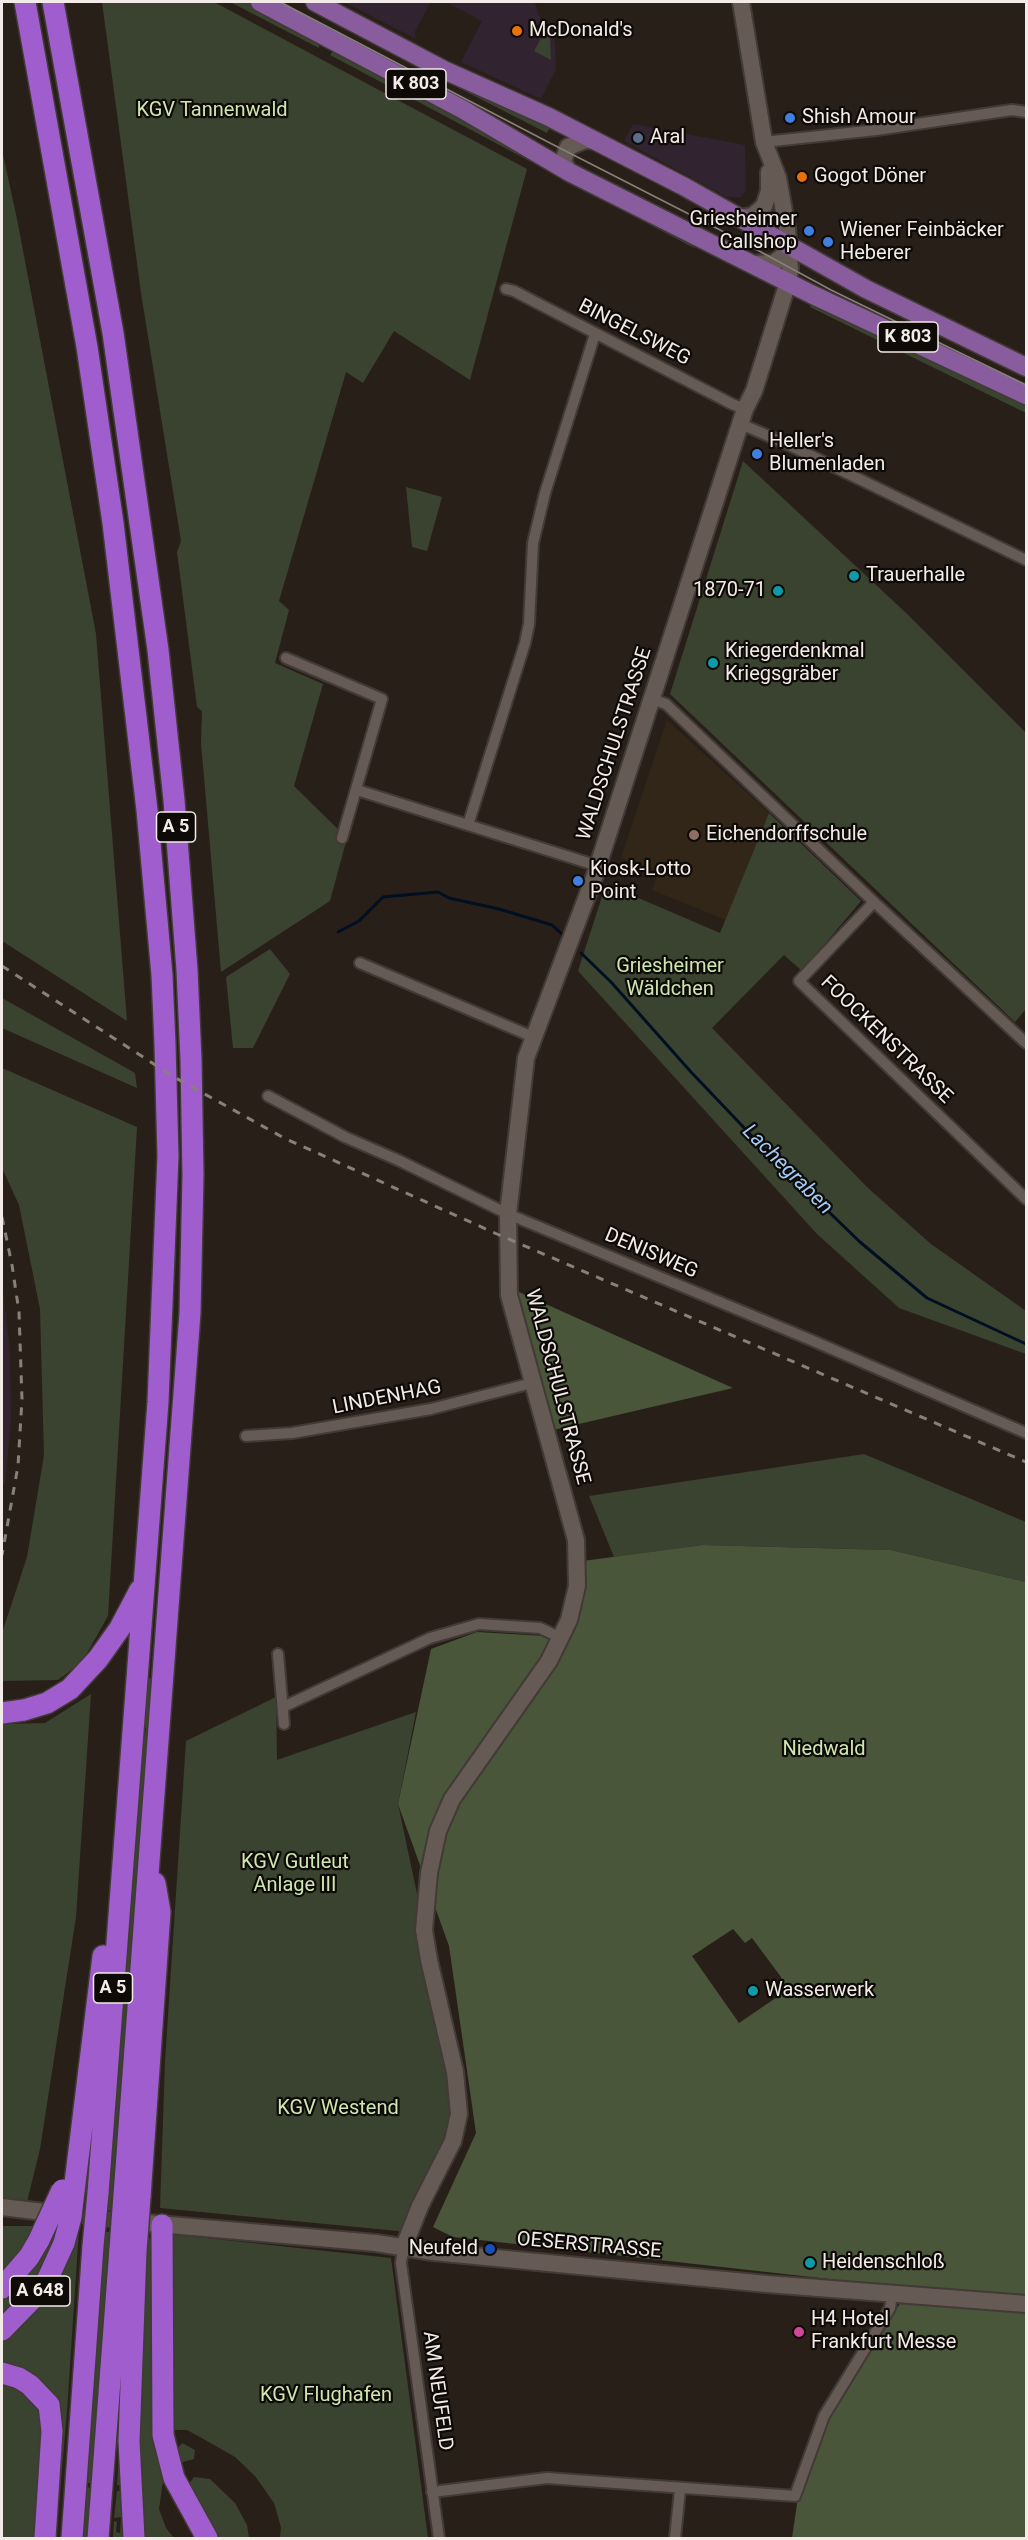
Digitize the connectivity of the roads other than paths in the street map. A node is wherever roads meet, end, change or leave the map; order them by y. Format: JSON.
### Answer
{"nodes":[{"id":1,"x":25,"y":2,"type":"edge"},
{"id":2,"x":53,"y":2,"type":"edge"},
{"id":3,"x":260,"y":2,"type":"edge"},
{"id":4,"x":315,"y":2,"type":"edge"},
{"id":5,"x":741,"y":2,"type":"edge"},
{"id":6,"x":1026,"y":112,"type":"edge"},
{"id":7,"x":596,"y":141,"type":"junction"},
{"id":8,"x":764,"y":142,"type":"junction"},
{"id":9,"x":770,"y":159,"type":"junction"},
{"id":10,"x":569,"y":172,"type":"junction"},
{"id":11,"x":740,"y":218,"type":"junction"},
{"id":12,"x":788,"y":248,"type":"junction"},
{"id":13,"x":752,"y":264,"type":"junction"},
{"id":14,"x":788,"y":282,"type":"junction"},
{"id":15,"x":506,"y":289,"type":"dead end"},
{"id":16,"x":595,"y":334,"type":"junction"},
{"id":17,"x":1026,"y":367,"type":"edge"},
{"id":18,"x":1026,"y":395,"type":"edge"},
{"id":19,"x":743,"y":416,"type":"junction"},
{"id":20,"x":1026,"y":560,"type":"edge"},
{"id":21,"x":286,"y":658,"type":"dead end"},
{"id":22,"x":651,"y":699,"type":"junction"},
{"id":23,"x":357,"y":790,"type":"junction"},
{"id":24,"x":468,"y":825,"type":"junction"},
{"id":25,"x":342,"y":838,"type":"dead end"},
{"id":26,"x":598,"y":866,"type":"junction"},
{"id":27,"x":874,"y":902,"type":"junction"},
{"id":28,"x":360,"y":963,"type":"dead end"},
{"id":29,"x":533,"y":1037,"type":"junction"},
{"id":30,"x":1026,"y":1042,"type":"edge"},
{"id":31,"x":268,"y":1096,"type":"dead end"},
{"id":32,"x":1026,"y":1199,"type":"edge"},
{"id":33,"x":508,"y":1214,"type":"junction"},
{"id":34,"x":532,"y":1383,"type":"junction"},
{"id":35,"x":1026,"y":1433,"type":"edge"},
{"id":36,"x":246,"y":1436,"type":"dead end"},
{"id":37,"x":144,"y":1582,"type":"junction"},
{"id":38,"x":561,"y":1638,"type":"junction"},
{"id":39,"x":278,"y":1654,"type":"dead end"},
{"id":40,"x":283,"y":1707,"type":"junction"},
{"id":41,"x":2,"y":1713,"type":"edge"},
{"id":42,"x":284,"y":1724,"type":"dead end"},
{"id":43,"x":128,"y":1784,"type":"junction"},
{"id":44,"x":83,"y":2113,"type":"joint"},
{"id":45,"x":68,"y":2190,"type":"junction"},
{"id":46,"x":2,"y":2208,"type":"edge"},
{"id":47,"x":43,"y":2212,"type":"tunnel mouth"},
{"id":48,"x":154,"y":2224,"type":"joint"},
{"id":49,"x":403,"y":2249,"type":"junction"},
{"id":50,"x":128,"y":2250,"type":"junction"},
{"id":51,"x":2,"y":2288,"type":"edge"},
{"id":52,"x":892,"y":2295,"type":"junction"},
{"id":53,"x":1026,"y":2304,"type":"edge"},
{"id":54,"x":2,"y":2330,"type":"edge"},
{"id":55,"x":2,"y":2373,"type":"edge"},
{"id":56,"x":680,"y":2490,"type":"junction"},
{"id":57,"x":432,"y":2492,"type":"junction"},
{"id":58,"x":45,"y":2538,"type":"edge"},
{"id":59,"x":72,"y":2538,"type":"edge"},
{"id":60,"x":98,"y":2538,"type":"edge"},
{"id":61,"x":134,"y":2538,"type":"edge"},
{"id":62,"x":207,"y":2538,"type":"edge"},
{"id":63,"x":439,"y":2538,"type":"edge"},
{"id":64,"x":675,"y":2538,"type":"edge"}],
"edges":[{"from":1,"to":37,"type":"highway","number":"A 5"},
{"from":2,"to":50,"type":"highway","number":"A 5","bridge":true},
{"from":3,"to":10,"type":"main road","number":"K 803"},
{"from":4,"to":7,"type":"main road","number":"K 803"},
{"from":5,"to":8,"type":"street","name":"WALDSCHULSTRASSE"},
{"from":6,"to":8,"type":"street"},
{"from":7,"to":10,"type":"street"},
{"from":7,"to":11,"type":"main road","number":"K 803"},
{"from":8,"to":9,"type":"street","name":"WALDSCHULSTRASSE"},
{"from":9,"to":11,"type":"street","name":"WALDSCHULSTRASSE"},
{"from":9,"to":12,"type":"street","name":"WALDSCHULSTRASSE"},
{"from":10,"to":13,"type":"main road","number":"K 803"},
{"from":11,"to":12,"type":"main road","number":"K 803"},
{"from":12,"to":13,"type":"street"},
{"from":12,"to":14,"type":"street","name":"WALDSCHULSTRASSE"},
{"from":12,"to":17,"type":"main road","number":"K 803"},
{"from":13,"to":14,"type":"main road","number":"K 803"},
{"from":14,"to":18,"type":"main road","number":"K 803"},
{"from":14,"to":19,"type":"street","name":"WALDSCHULSTRASSE"},
{"from":15,"to":16,"type":"street","name":"BINGELSWEG"},
{"from":16,"to":19,"type":"street","name":"BINGELSWEG"},
{"from":16,"to":24,"type":"street"},
{"from":19,"to":20,"type":"street","name":"BINGELSWEG"},
{"from":19,"to":22,"type":"street","name":"WALDSCHULSTRASSE"},
{"from":21,"to":23,"type":"street"},
{"from":22,"to":26,"type":"street","name":"WALDSCHULSTRASSE"},
{"from":22,"to":27,"type":"street"},
{"from":23,"to":24,"type":"street"},
{"from":23,"to":25,"type":"street"},
{"from":24,"to":26,"type":"street"},
{"from":26,"to":29,"type":"street","name":"WALDSCHULSTRASSE"},
{"from":27,"to":30,"type":"street"},
{"from":27,"to":32,"type":"street","name":"FOOCKENSTRASSE"},
{"from":28,"to":29,"type":"street"},
{"from":29,"to":33,"type":"street","name":"WALDSCHULSTRASSE"},
{"from":31,"to":33,"type":"street","name":"DENISWEG"},
{"from":33,"to":34,"type":"street","name":"WALDSCHULSTRASSE"},
{"from":33,"to":35,"type":"street","name":"DENISWEG"},
{"from":34,"to":36,"type":"street","name":"LINDENHAG"},
{"from":34,"to":38,"type":"street","name":"WALDSCHULSTRASSE"},
{"from":37,"to":41,"type":"highway"},
{"from":37,"to":43,"type":"highway","number":"A 5"},
{"from":38,"to":40,"type":"street"},
{"from":38,"to":49,"type":"street","name":"WALDSCHULSTRASSE"},
{"from":39,"to":40,"type":"street"},
{"from":40,"to":42,"type":"street"},
{"from":43,"to":44,"type":"highway","number":"A 5"},
{"from":43,"to":59,"type":"highway","number":"A 5","bridge":true},
{"from":44,"to":45,"type":"highway","number":"A 648"},
{"from":45,"to":51,"type":"highway","number":"A 648","bridge":true},
{"from":45,"to":54,"type":"highway","number":"A 648","bridge":true},
{"from":46,"to":47,"type":"street"},
{"from":48,"to":49,"type":"street","name":"OESERSTRASSE"},
{"from":48,"to":62,"type":"highway"},
{"from":49,"to":52,"type":"street","name":"OESERSTRASSE"},
{"from":49,"to":57,"type":"street","name":"AM NEUFELD"},
{"from":50,"to":60,"type":"highway","number":"A 5"},
{"from":50,"to":61,"type":"highway","number":"A 5"},
{"from":52,"to":53,"type":"street","name":"OESERSTRASSE"},
{"from":52,"to":56,"type":"street"},
{"from":55,"to":58,"type":"highway"},
{"from":56,"to":57,"type":"street"},
{"from":56,"to":64,"type":"street"},
{"from":57,"to":63,"type":"street","name":"AM NEUFELD"}]}
